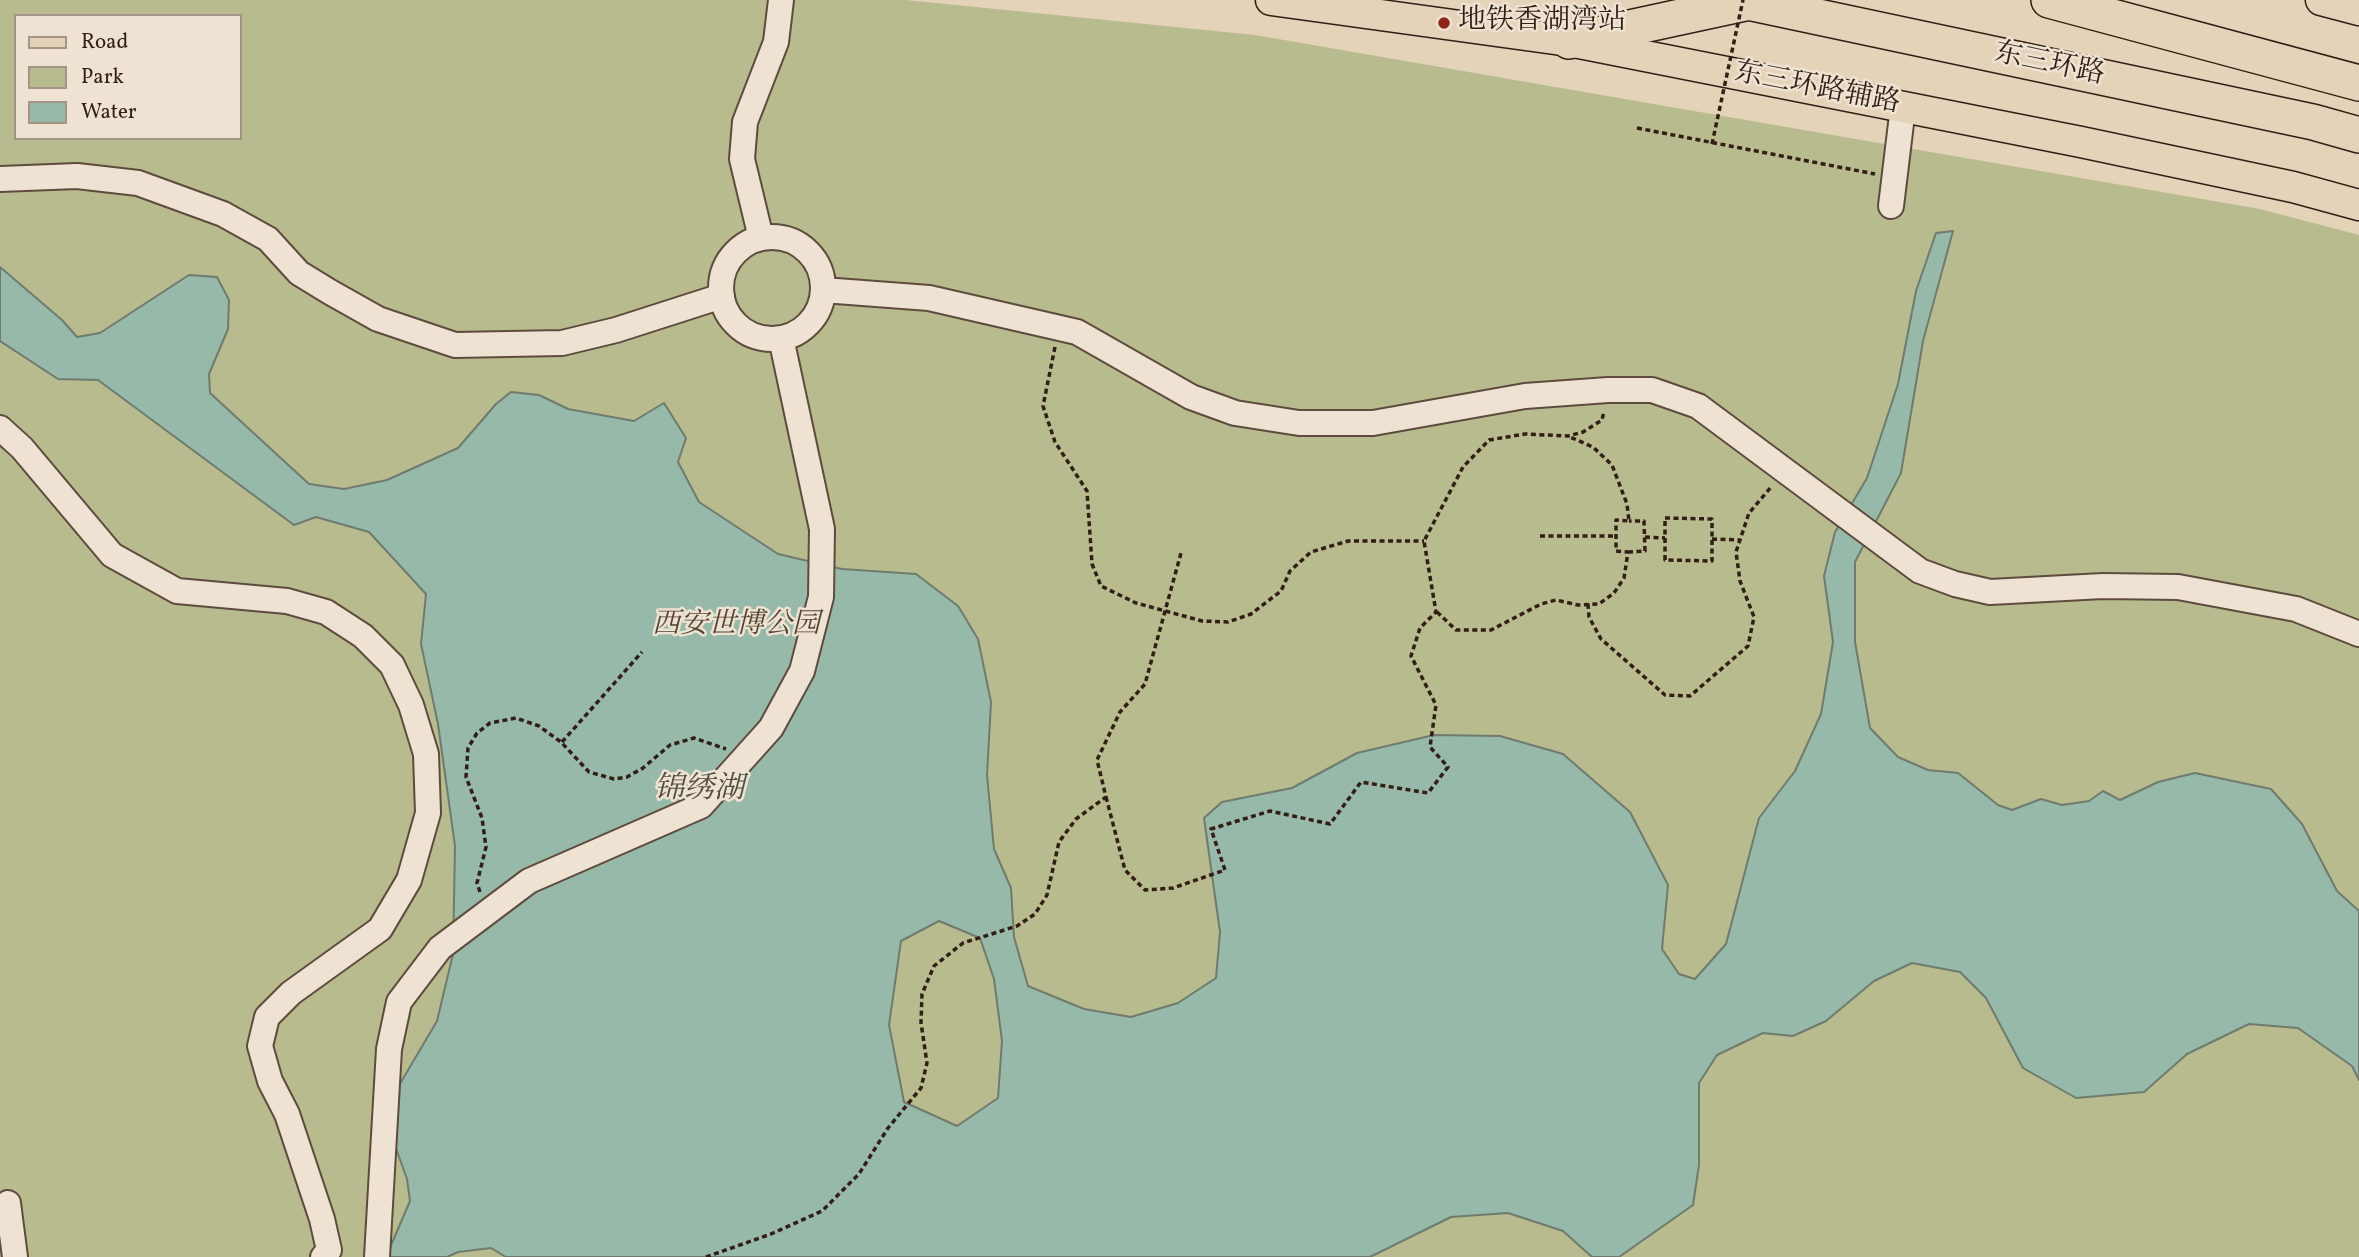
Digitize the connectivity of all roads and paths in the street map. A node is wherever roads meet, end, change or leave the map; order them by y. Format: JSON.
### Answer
{"nodes":[{"id":1,"x":780,"y":0,"type":"edge"},
{"id":2,"x":1272,"y":0,"type":"edge"},
{"id":3,"x":2049,"y":0,"type":"edge"},
{"id":4,"x":2321,"y":0,"type":"edge"},
{"id":5,"x":1743,"y":1,"type":"edge"},
{"id":6,"x":2359,"y":10,"type":"edge"},
{"id":7,"x":1569,"y":41,"type":"junction"},
{"id":8,"x":2359,"y":83,"type":"edge"},
{"id":9,"x":1903,"y":107,"type":"junction"},
{"id":10,"x":1637,"y":128,"type":"dead end"},
{"id":11,"x":2359,"y":135,"type":"edge"},
{"id":12,"x":1712,"y":144,"type":"junction"},
{"id":13,"x":1894,"y":177,"type":"junction"},
{"id":14,"x":0,"y":178,"type":"edge"},
{"id":15,"x":2359,"y":205,"type":"edge"},
{"id":16,"x":1891,"y":206,"type":"dead end"},
{"id":17,"x":761,"y":239,"type":"junction"},
{"id":18,"x":823,"y":290,"type":"junction"},
{"id":19,"x":723,"y":296,"type":"junction"},
{"id":20,"x":1059,"y":328,"type":"junction"},
{"id":21,"x":781,"y":338,"type":"junction"},
{"id":22,"x":1608,"y":390,"type":"junction"},
{"id":23,"x":0,"y":428,"type":"edge"},
{"id":24,"x":1568,"y":436,"type":"junction"},
{"id":25,"x":1784,"y":471,"type":"junction"},
{"id":26,"x":1629,"y":521,"type":"junction"},
{"id":27,"x":1540,"y":536,"type":"dead end"},
{"id":28,"x":1616,"y":536,"type":"junction"},
{"id":29,"x":1645,"y":537,"type":"junction"},
{"id":30,"x":1665,"y":538,"type":"junction"},
{"id":31,"x":1712,"y":539,"type":"junction"},
{"id":32,"x":1740,"y":540,"type":"junction"},
{"id":33,"x":1424,"y":541,"type":"junction"},
{"id":34,"x":1628,"y":552,"type":"junction"},
{"id":35,"x":1181,"y":553,"type":"dead end"},
{"id":36,"x":1588,"y":604,"type":"junction"},
{"id":37,"x":1165,"y":611,"type":"junction"},
{"id":38,"x":1436,"y":612,"type":"junction"},
{"id":39,"x":2359,"y":634,"type":"edge"},
{"id":40,"x":642,"y":652,"type":"dead end"},
{"id":41,"x":561,"y":742,"type":"junction"},
{"id":42,"x":742,"y":760,"type":"junction"},
{"id":43,"x":1105,"y":797,"type":"junction"},
{"id":44,"x":489,"y":911,"type":"junction"},
{"id":45,"x":8,"y":1203,"type":"dead end"},
{"id":46,"x":15,"y":1257,"type":"edge"},
{"id":47,"x":323,"y":1257,"type":"edge"},
{"id":48,"x":377,"y":1257,"type":"edge"},
{"id":49,"x":706,"y":1257,"type":"edge"}],
"edges":[{"from":1,"to":17,"type":"lane"},
{"from":2,"to":7,"type":"main road","name":"东三环路辅路"},
{"from":3,"to":8,"type":"highway"},
{"from":4,"to":6,"type":"main road"},
{"from":5,"to":7,"type":"highway"},
{"from":5,"to":11,"type":"highway","name":"东三环路"},
{"from":5,"to":12,"type":"path","bridge":true},
{"from":7,"to":9,"type":"main road","name":"东三环路辅路"},
{"from":9,"to":13,"type":"lane"},
{"from":9,"to":15,"type":"main road","name":"东三环路辅路"},
{"from":10,"to":12,"type":"path"},
{"from":12,"to":13,"type":"path"},
{"from":13,"to":16,"type":"lane"},
{"from":14,"to":19,"type":"lane"},
{"from":17,"to":18,"type":"lane"},
{"from":17,"to":19,"type":"lane"},
{"from":18,"to":20,"type":"lane"},
{"from":18,"to":21,"type":"lane"},
{"from":19,"to":21,"type":"lane"},
{"from":20,"to":22,"type":"lane"},
{"from":20,"to":37,"type":"path"},
{"from":21,"to":42,"type":"lane"},
{"from":22,"to":24,"type":"path"},
{"from":22,"to":25,"type":"lane"},
{"from":23,"to":47,"type":"lane"},
{"from":24,"to":26,"type":"path"},
{"from":24,"to":33,"type":"path"},
{"from":25,"to":32,"type":"path"},
{"from":25,"to":39,"type":"lane"},
{"from":26,"to":28,"type":"path"},
{"from":26,"to":29,"type":"path"},
{"from":27,"to":28,"type":"path"},
{"from":28,"to":34,"type":"path"},
{"from":29,"to":30,"type":"path"},
{"from":29,"to":34,"type":"path"},
{"from":30,"to":31,"type":"path"},
{"from":30,"to":31,"type":"path"},
{"from":31,"to":32,"type":"path"},
{"from":32,"to":36,"type":"path"},
{"from":33,"to":37,"type":"path"},
{"from":33,"to":38,"type":"path"},
{"from":34,"to":36,"type":"path"},
{"from":35,"to":37,"type":"path"},
{"from":36,"to":38,"type":"path"},
{"from":37,"to":43,"type":"path"},
{"from":38,"to":43,"type":"path"},
{"from":40,"to":41,"type":"path"},
{"from":41,"to":42,"type":"path"},
{"from":41,"to":44,"type":"path"},
{"from":42,"to":44,"type":"lane"},
{"from":43,"to":49,"type":"path"},
{"from":44,"to":48,"type":"lane"},
{"from":45,"to":46,"type":"lane"}]}
